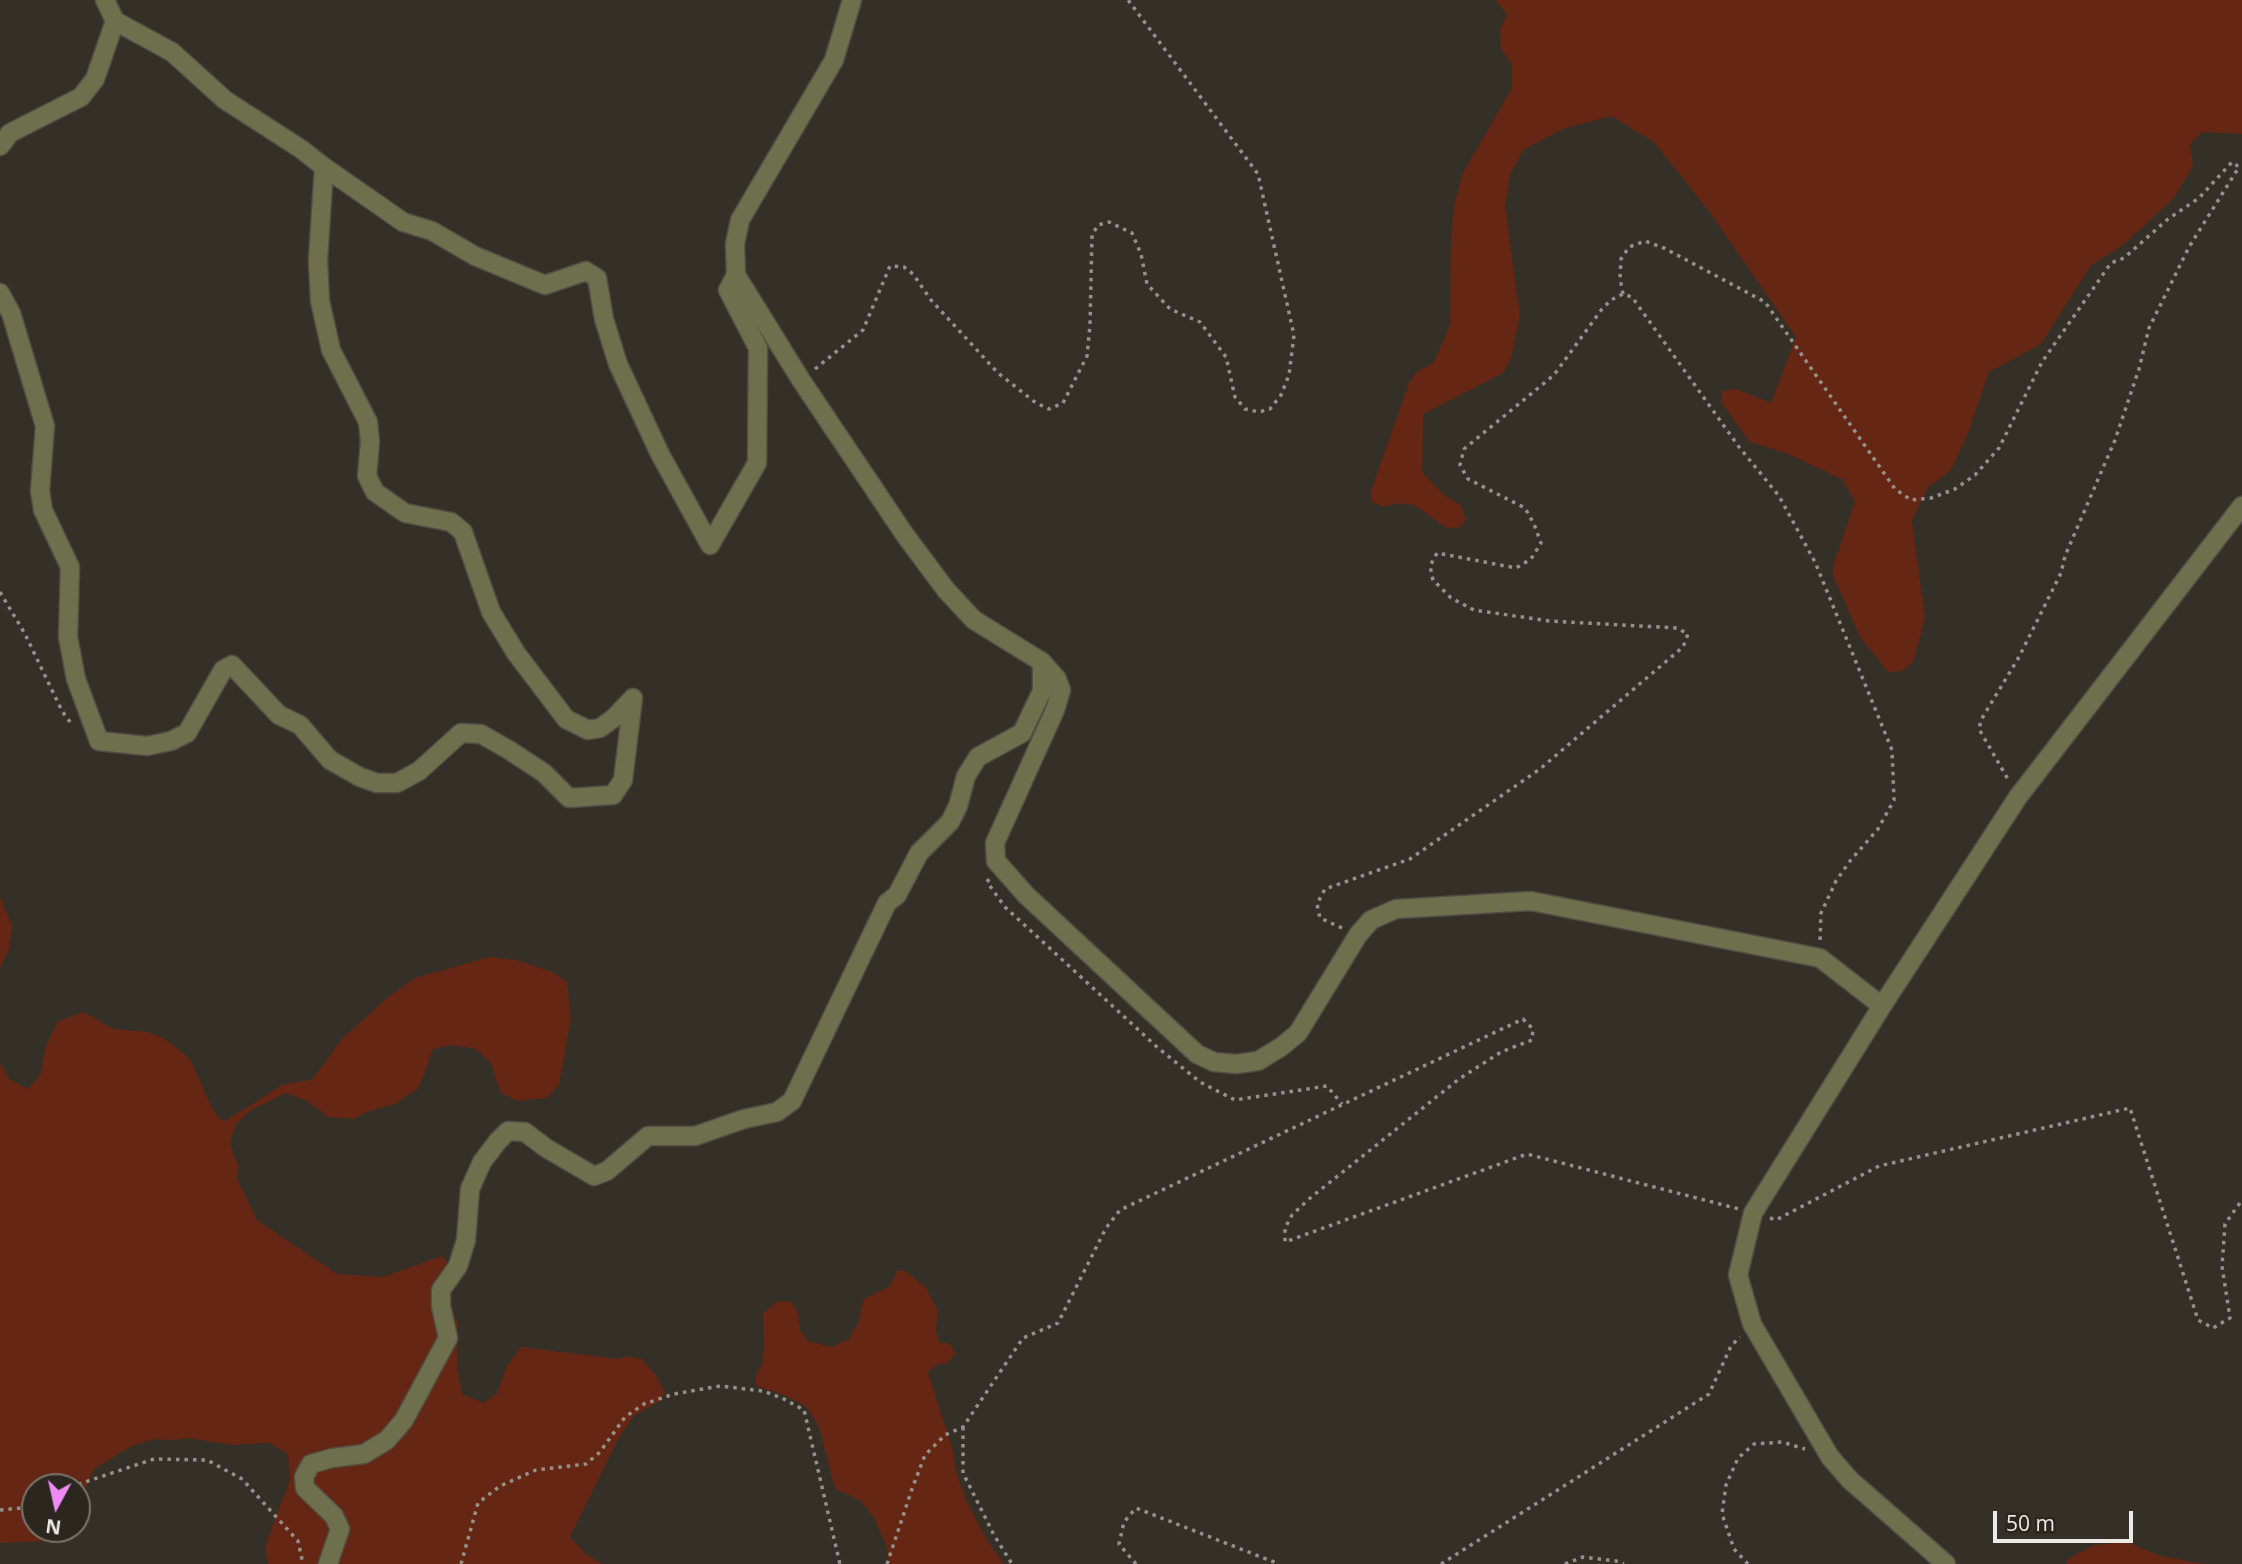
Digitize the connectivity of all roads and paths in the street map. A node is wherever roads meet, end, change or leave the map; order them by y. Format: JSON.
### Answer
{"nodes":[{"id":1,"x":105,"y":0,"type":"edge"},
{"id":2,"x":852,"y":0,"type":"edge"},
{"id":3,"x":1128,"y":0,"type":"edge"},
{"id":4,"x":115,"y":21,"type":"junction"},
{"id":5,"x":0,"y":146,"type":"edge"},
{"id":6,"x":324,"y":167,"type":"junction"},
{"id":7,"x":736,"y":275,"type":"junction"},
{"id":8,"x":0,"y":293,"type":"edge"},
{"id":9,"x":1623,"y":294,"type":"junction"},
{"id":10,"x":801,"y":380,"type":"junction"},
{"id":11,"x":2242,"y":506,"type":"edge"},
{"id":12,"x":0,"y":592,"type":"edge"},
{"id":13,"x":1042,"y":662,"type":"junction"},
{"id":14,"x":99,"y":740,"type":"junction"},
{"id":15,"x":2018,"y":797,"type":"junction"},
{"id":16,"x":1358,"y":935,"type":"junction"},
{"id":17,"x":1820,"y":958,"type":"junction"},
{"id":18,"x":1882,"y":1006,"type":"junction"},
{"id":19,"x":2242,"y":1199,"type":"edge"},
{"id":20,"x":1754,"y":1213,"type":"junction"},
{"id":21,"x":1752,"y":1324,"type":"junction"},
{"id":22,"x":963,"y":1427,"type":"junction"},
{"id":23,"x":1830,"y":1457,"type":"junction"},
{"id":24,"x":91,"y":1480,"type":"edge"},
{"id":25,"x":21,"y":1508,"type":"edge"},
{"id":26,"x":0,"y":1510,"type":"edge"},
{"id":27,"x":303,"y":1564,"type":"edge"},
{"id":28,"x":328,"y":1564,"type":"edge"},
{"id":29,"x":461,"y":1564,"type":"edge"},
{"id":30,"x":840,"y":1564,"type":"edge"},
{"id":31,"x":887,"y":1564,"type":"edge"},
{"id":32,"x":1012,"y":1564,"type":"edge"},
{"id":33,"x":1136,"y":1564,"type":"edge"},
{"id":34,"x":1279,"y":1564,"type":"edge"},
{"id":35,"x":1441,"y":1564,"type":"edge"},
{"id":36,"x":1565,"y":1564,"type":"edge"},
{"id":37,"x":1624,"y":1564,"type":"edge"},
{"id":38,"x":1748,"y":1564,"type":"edge"},
{"id":39,"x":1946,"y":1564,"type":"edge"}],
"edges":[{"from":1,"to":4,"type":"street"},
{"from":2,"to":7,"type":"street"},
{"from":3,"to":10,"type":"path"},
{"from":4,"to":5,"type":"street"},
{"from":4,"to":6,"type":"street"},
{"from":6,"to":7,"type":"street"},
{"from":6,"to":14,"type":"street"},
{"from":7,"to":10,"type":"street"},
{"from":8,"to":14,"type":"street"},
{"from":9,"to":15,"type":"path"},
{"from":9,"to":16,"type":"path"},
{"from":9,"to":17,"type":"path"},
{"from":10,"to":13,"type":"street"},
{"from":11,"to":15,"type":"street"},
{"from":12,"to":14,"type":"path"},
{"from":13,"to":16,"type":"street"},
{"from":13,"to":28,"type":"street"},
{"from":15,"to":18,"type":"street"},
{"from":16,"to":17,"type":"street"},
{"from":17,"to":18,"type":"street"},
{"from":18,"to":20,"type":"street"},
{"from":19,"to":20,"type":"path"},
{"from":20,"to":21,"type":"street"},
{"from":20,"to":22,"type":"path"},
{"from":21,"to":23,"type":"street"},
{"from":21,"to":35,"type":"path"},
{"from":22,"to":31,"type":"path"},
{"from":22,"to":32,"type":"path"},
{"from":23,"to":38,"type":"path"},
{"from":23,"to":39,"type":"street"},
{"from":24,"to":27,"type":"path"},
{"from":25,"to":26,"type":"path"},
{"from":29,"to":30,"type":"path"},
{"from":33,"to":34,"type":"path"},
{"from":36,"to":37,"type":"path"}]}
